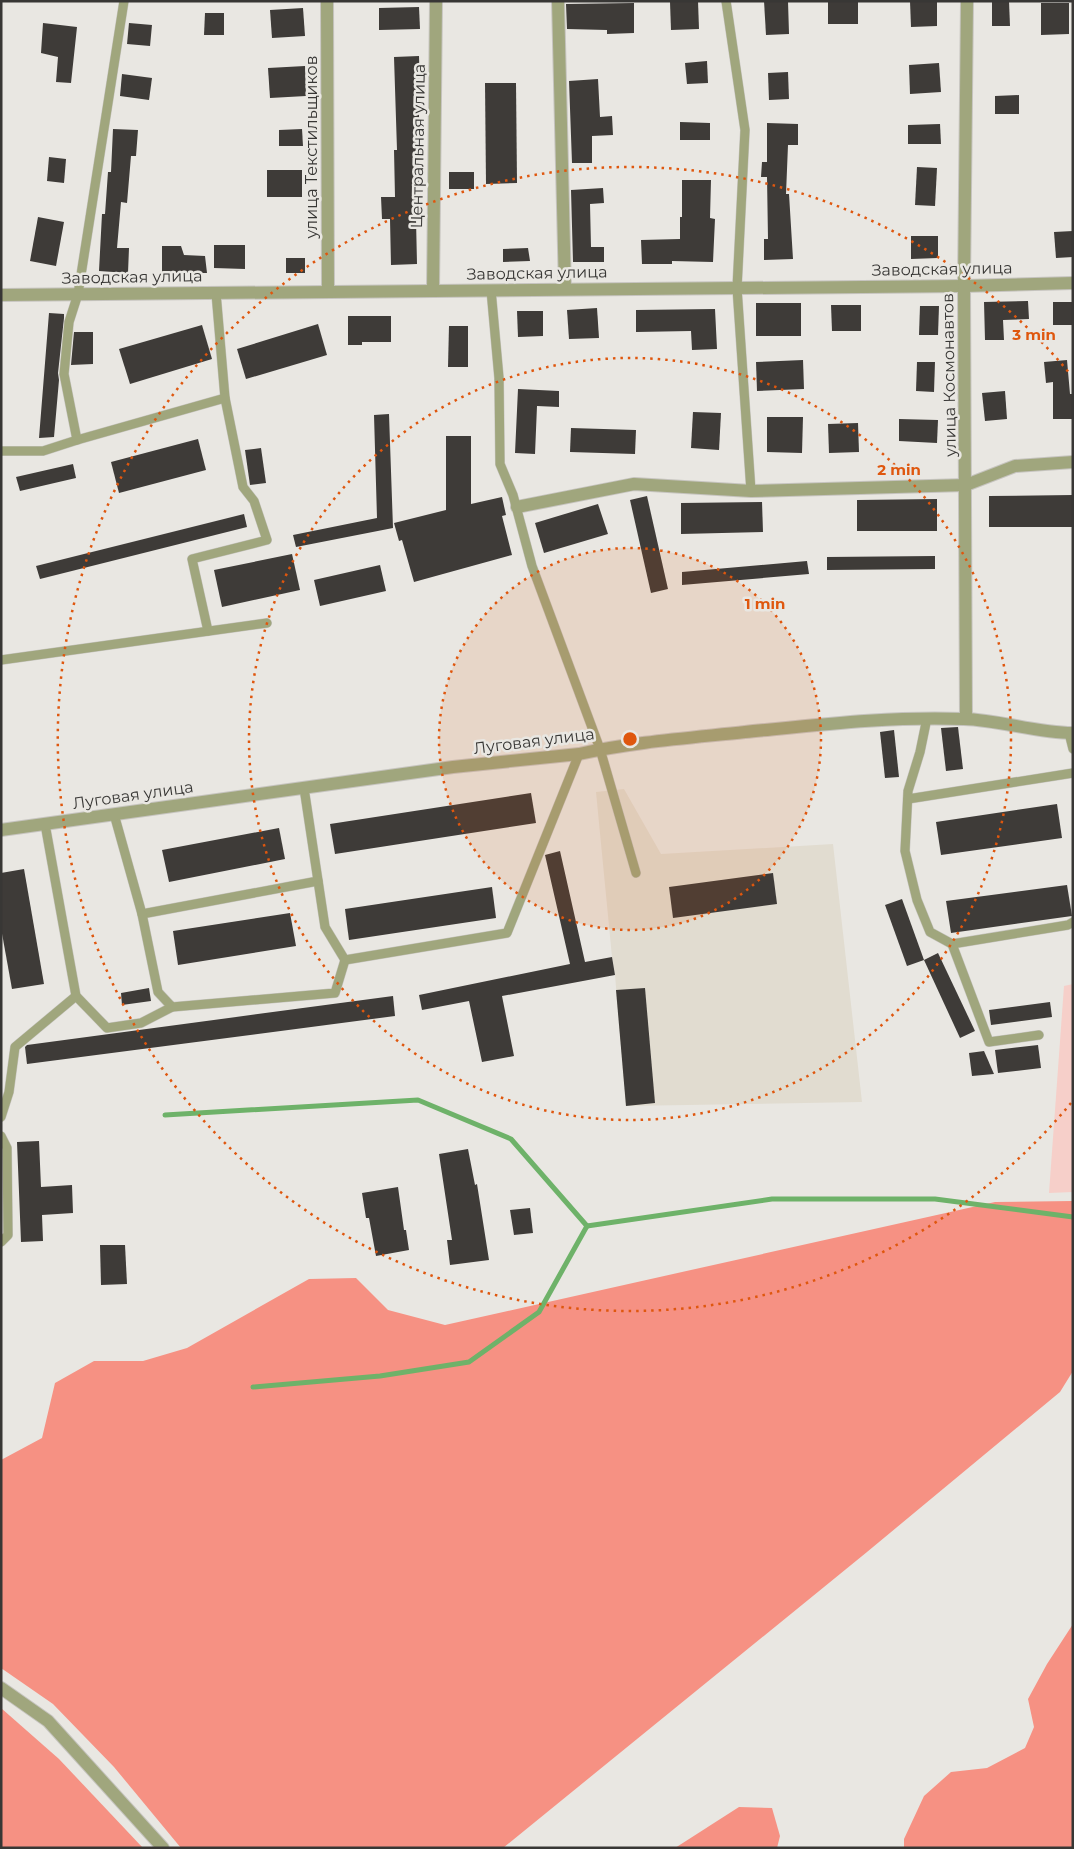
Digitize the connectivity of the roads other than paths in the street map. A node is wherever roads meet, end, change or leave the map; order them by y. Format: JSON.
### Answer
{"nodes":[{"id":1,"x":124,"y":1,"type":"edge"},
{"id":2,"x":327,"y":1,"type":"edge"},
{"id":3,"x":436,"y":1,"type":"edge"},
{"id":4,"x":558,"y":1,"type":"edge"},
{"id":5,"x":726,"y":1,"type":"edge"},
{"id":6,"x":967,"y":1,"type":"edge"},
{"id":7,"x":1073,"y":283,"type":"edge"},
{"id":8,"x":964,"y":286,"type":"junction"},
{"id":9,"x":737,"y":288,"type":"junction"},
{"id":10,"x":565,"y":289,"type":"junction"},
{"id":11,"x":491,"y":290,"type":"junction"},
{"id":12,"x":433,"y":291,"type":"junction"},
{"id":13,"x":328,"y":292,"type":"junction"},
{"id":14,"x":216,"y":293,"type":"junction"},
{"id":15,"x":78,"y":294,"type":"junction"},
{"id":16,"x":1,"y":295,"type":"edge"},
{"id":17,"x":225,"y":398,"type":"junction"},
{"id":18,"x":77,"y":440,"type":"junction"},
{"id":19,"x":1,"y":451,"type":"edge"},
{"id":20,"x":1073,"y":462,"type":"edge"},
{"id":21,"x":966,"y":485,"type":"junction"},
{"id":22,"x":751,"y":491,"type":"junction"},
{"id":23,"x":517,"y":507,"type":"junction"},
{"id":24,"x":267,"y":623,"type":"dead end"},
{"id":25,"x":208,"y":631,"type":"junction"},
{"id":26,"x":1,"y":660,"type":"edge"},
{"id":27,"x":927,"y":718,"type":"junction"},
{"id":28,"x":966,"y":719,"type":"junction"},
{"id":29,"x":1071,"y":733,"type":"edge"},
{"id":30,"x":1073,"y":749,"type":"edge"},
{"id":31,"x":600,"y":750,"type":"junction"},
{"id":32,"x":579,"y":754,"type":"junction"},
{"id":33,"x":1073,"y":773,"type":"edge"},
{"id":34,"x":304,"y":788,"type":"junction"},
{"id":35,"x":908,"y":799,"type":"junction"},
{"id":36,"x":114,"y":814,"type":"junction"},
{"id":37,"x":45,"y":824,"type":"junction"},
{"id":38,"x":1,"y":830,"type":"edge"},
{"id":39,"x":636,"y":873,"type":"dead end"},
{"id":40,"x":318,"y":881,"type":"junction"},
{"id":41,"x":142,"y":914,"type":"junction"},
{"id":42,"x":1073,"y":922,"type":"edge"},
{"id":43,"x":952,"y":944,"type":"junction"},
{"id":44,"x":346,"y":960,"type":"junction"},
{"id":45,"x":76,"y":996,"type":"junction"},
{"id":46,"x":172,"y":1007,"type":"junction"},
{"id":47,"x":1039,"y":1035,"type":"dead end"},
{"id":48,"x":1,"y":1118,"type":"edge"},
{"id":49,"x":1,"y":1136,"type":"edge"},
{"id":50,"x":1,"y":1242,"type":"edge"},
{"id":51,"x":1,"y":1688,"type":"edge"},
{"id":52,"x":163,"y":1848,"type":"edge"}],
"edges":[{"from":1,"to":15,"type":"lane"},
{"from":2,"to":13,"type":"street","name":"улица Текстильщиков"},
{"from":3,"to":12,"type":"street","name":"Центральная улица"},
{"from":4,"to":10,"type":"street"},
{"from":5,"to":9,"type":"lane"},
{"from":6,"to":8,"type":"street","name":"улица Космонавтов"},
{"from":7,"to":8,"type":"street","name":"Заводская улица"},
{"from":8,"to":9,"type":"street","name":"Заводская улица"},
{"from":8,"to":21,"type":"street","name":"улица Космонавтов"},
{"from":9,"to":10,"type":"street","name":"Заводская улица"},
{"from":9,"to":22,"type":"lane"},
{"from":10,"to":11,"type":"street","name":"Заводская улица"},
{"from":11,"to":12,"type":"street","name":"Заводская улица"},
{"from":11,"to":23,"type":"lane"},
{"from":12,"to":13,"type":"street","name":"Заводская улица"},
{"from":13,"to":14,"type":"street","name":"Заводская улица"},
{"from":14,"to":15,"type":"street","name":"Заводская улица"},
{"from":14,"to":17,"type":"lane"},
{"from":15,"to":16,"type":"street","name":"Заводская улица"},
{"from":15,"to":18,"type":"lane"},
{"from":17,"to":18,"type":"lane"},
{"from":17,"to":25,"type":"lane"},
{"from":18,"to":19,"type":"lane"},
{"from":20,"to":21,"type":"street"},
{"from":21,"to":22,"type":"street"},
{"from":21,"to":28,"type":"street","name":"улица Космонавтов"},
{"from":22,"to":23,"type":"street"},
{"from":23,"to":31,"type":"lane"},
{"from":24,"to":25,"type":"lane"},
{"from":25,"to":26,"type":"lane"},
{"from":27,"to":28,"type":"street","name":"Луговая улица"},
{"from":27,"to":31,"type":"street","name":"Луговая улица"},
{"from":27,"to":35,"type":"lane"},
{"from":28,"to":29,"type":"street","name":"Луговая улица"},
{"from":29,"to":30,"type":"lane"},
{"from":31,"to":32,"type":"street","name":"Луговая улица"},
{"from":31,"to":39,"type":"lane"},
{"from":32,"to":34,"type":"street","name":"Луговая улица"},
{"from":32,"to":44,"type":"lane"},
{"from":33,"to":35,"type":"lane"},
{"from":34,"to":36,"type":"street","name":"Луговая улица"},
{"from":34,"to":40,"type":"lane"},
{"from":35,"to":43,"type":"lane"},
{"from":36,"to":37,"type":"street","name":"Луговая улица"},
{"from":36,"to":41,"type":"lane"},
{"from":37,"to":38,"type":"street","name":"Луговая улица"},
{"from":37,"to":45,"type":"lane"},
{"from":40,"to":41,"type":"lane"},
{"from":40,"to":44,"type":"lane"},
{"from":41,"to":46,"type":"lane"},
{"from":42,"to":43,"type":"lane"},
{"from":43,"to":47,"type":"lane"},
{"from":44,"to":46,"type":"lane"},
{"from":45,"to":46,"type":"lane"},
{"from":45,"to":48,"type":"lane"},
{"from":49,"to":50,"type":"lane"},
{"from":51,"to":52,"type":"street"}]}
